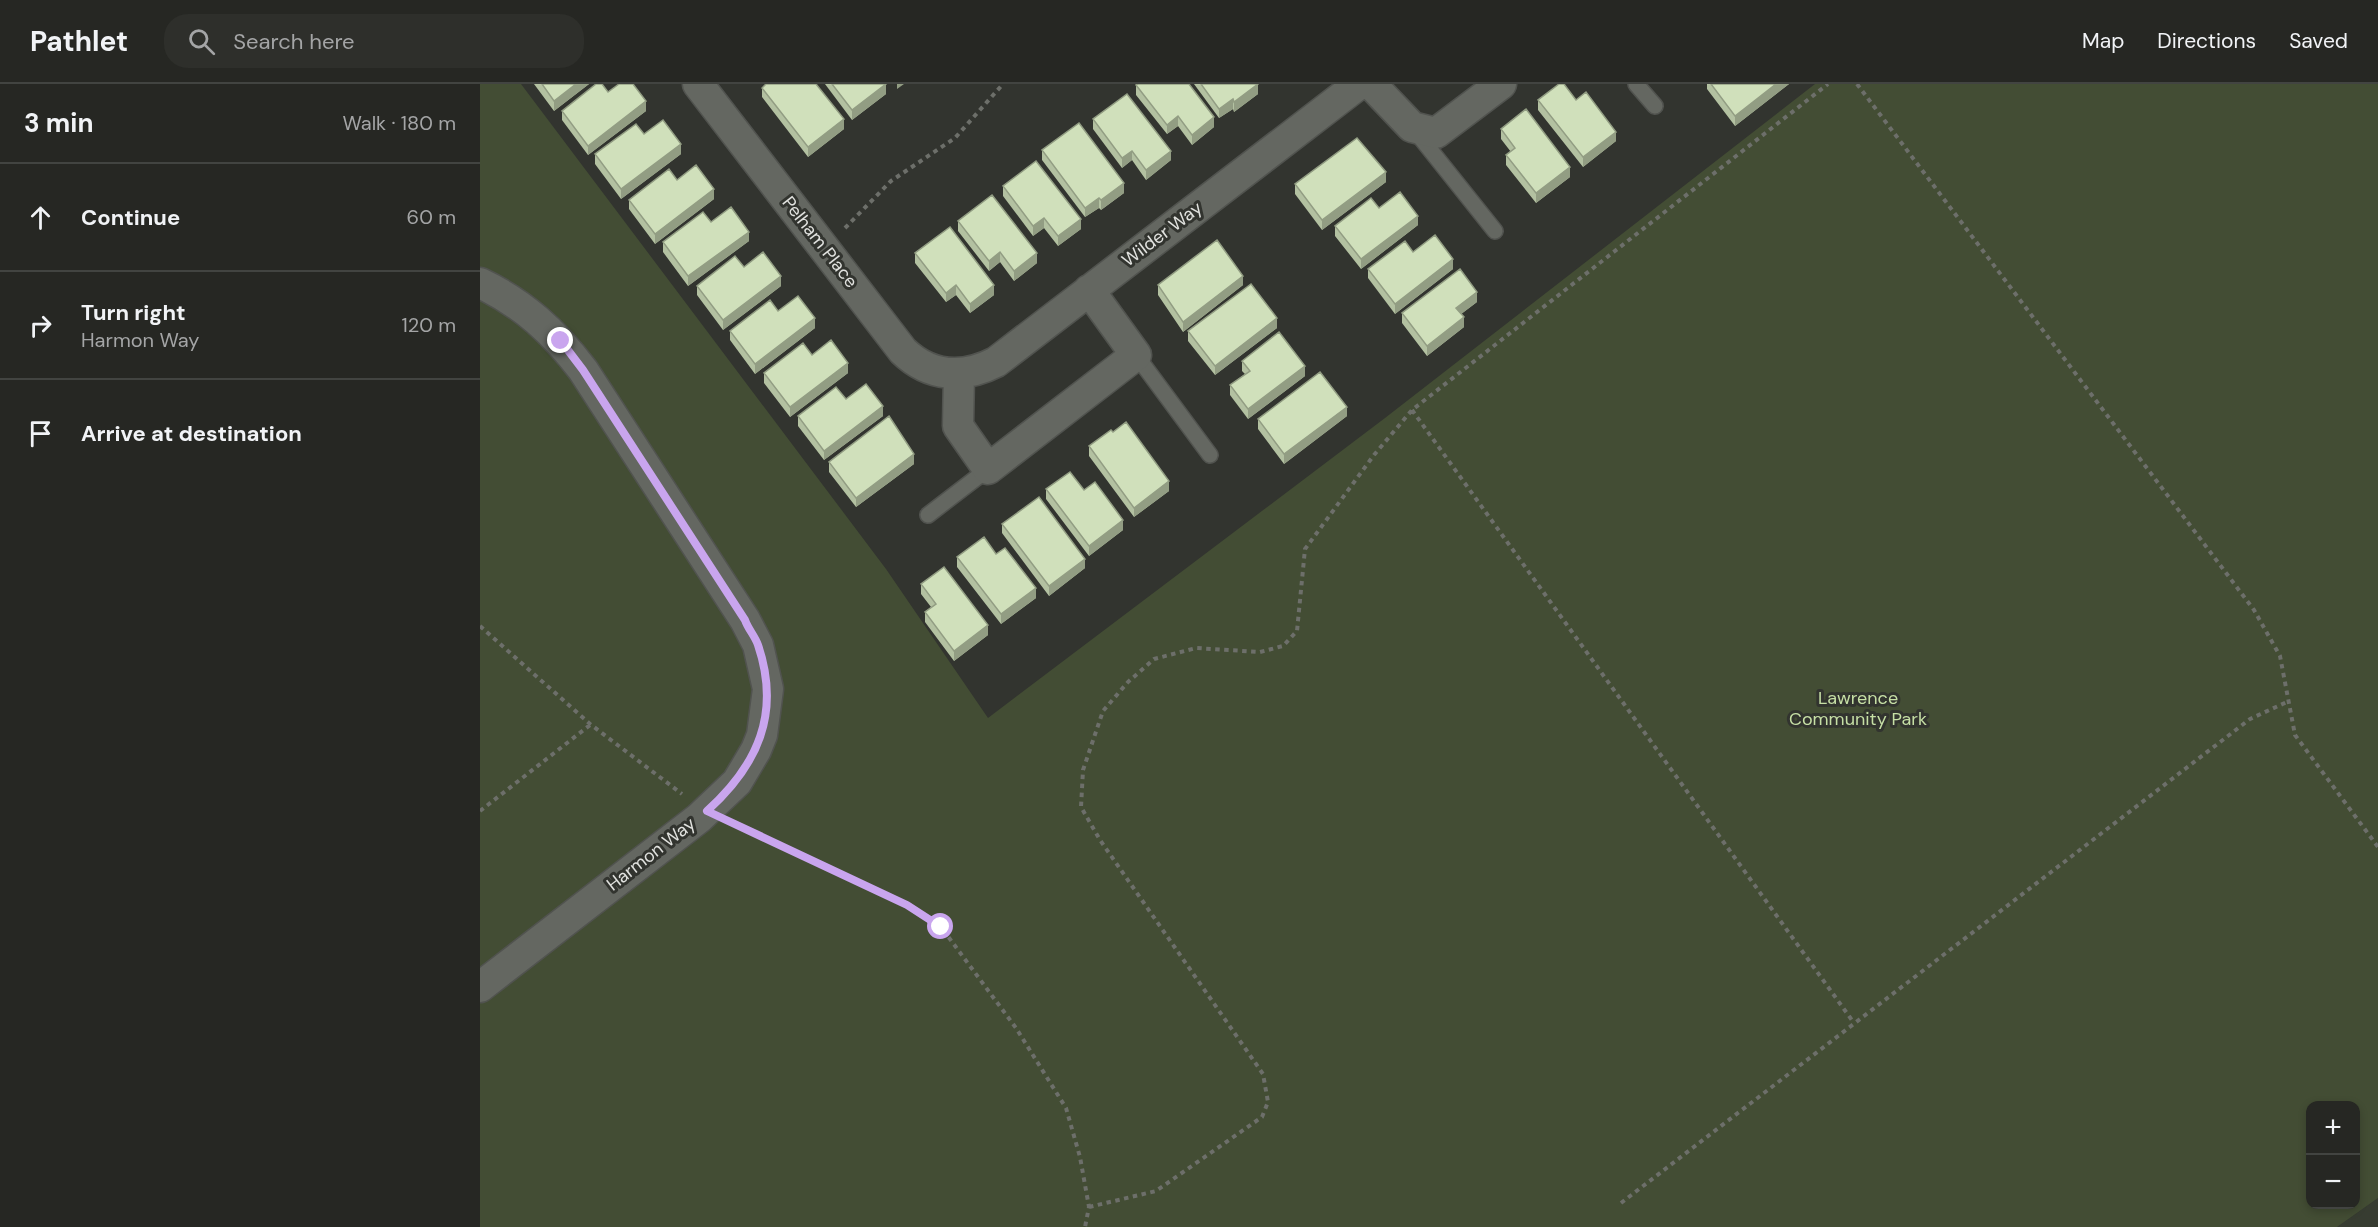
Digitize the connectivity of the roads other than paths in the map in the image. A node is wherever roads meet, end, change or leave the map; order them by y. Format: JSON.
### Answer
{"nodes":[{"id":1,"x":698,"y":84,"type":"edge"},
{"id":2,"x":1359,"y":84,"type":"edge"},
{"id":3,"x":1371,"y":84,"type":"edge"},
{"id":4,"x":1501,"y":84,"type":"edge"},
{"id":5,"x":1636,"y":84,"type":"edge"},
{"id":6,"x":1655,"y":106,"type":"dead end"},
{"id":7,"x":1412,"y":127,"type":"junction"},
{"id":8,"x":1495,"y":231,"type":"dead end"},
{"id":9,"x":480,"y":283,"type":"edge"},
{"id":10,"x":1089,"y":290,"type":"junction"},
{"id":11,"x":1136,"y":355,"type":"junction"},
{"id":12,"x":959,"y":374,"type":"junction"},
{"id":13,"x":1210,"y":455,"type":"dead end"},
{"id":14,"x":988,"y":469,"type":"junction"},
{"id":15,"x":928,"y":515,"type":"dead end"},
{"id":16,"x":480,"y":987,"type":"edge"}],
"edges":[{"from":1,"to":12,"type":"street","name":"Pelham Place"},
{"from":2,"to":10,"type":"street","name":"Wilder Way"},
{"from":3,"to":7,"type":"street"},
{"from":4,"to":7,"type":"street"},
{"from":5,"to":6,"type":"lane"},
{"from":7,"to":8,"type":"lane"},
{"from":9,"to":16,"type":"street","name":"Harmon Way"},
{"from":10,"to":11,"type":"street"},
{"from":10,"to":12,"type":"street","name":"Wilder Way"},
{"from":11,"to":13,"type":"lane"},
{"from":11,"to":14,"type":"street"},
{"from":12,"to":14,"type":"street"},
{"from":14,"to":15,"type":"lane"}]}
